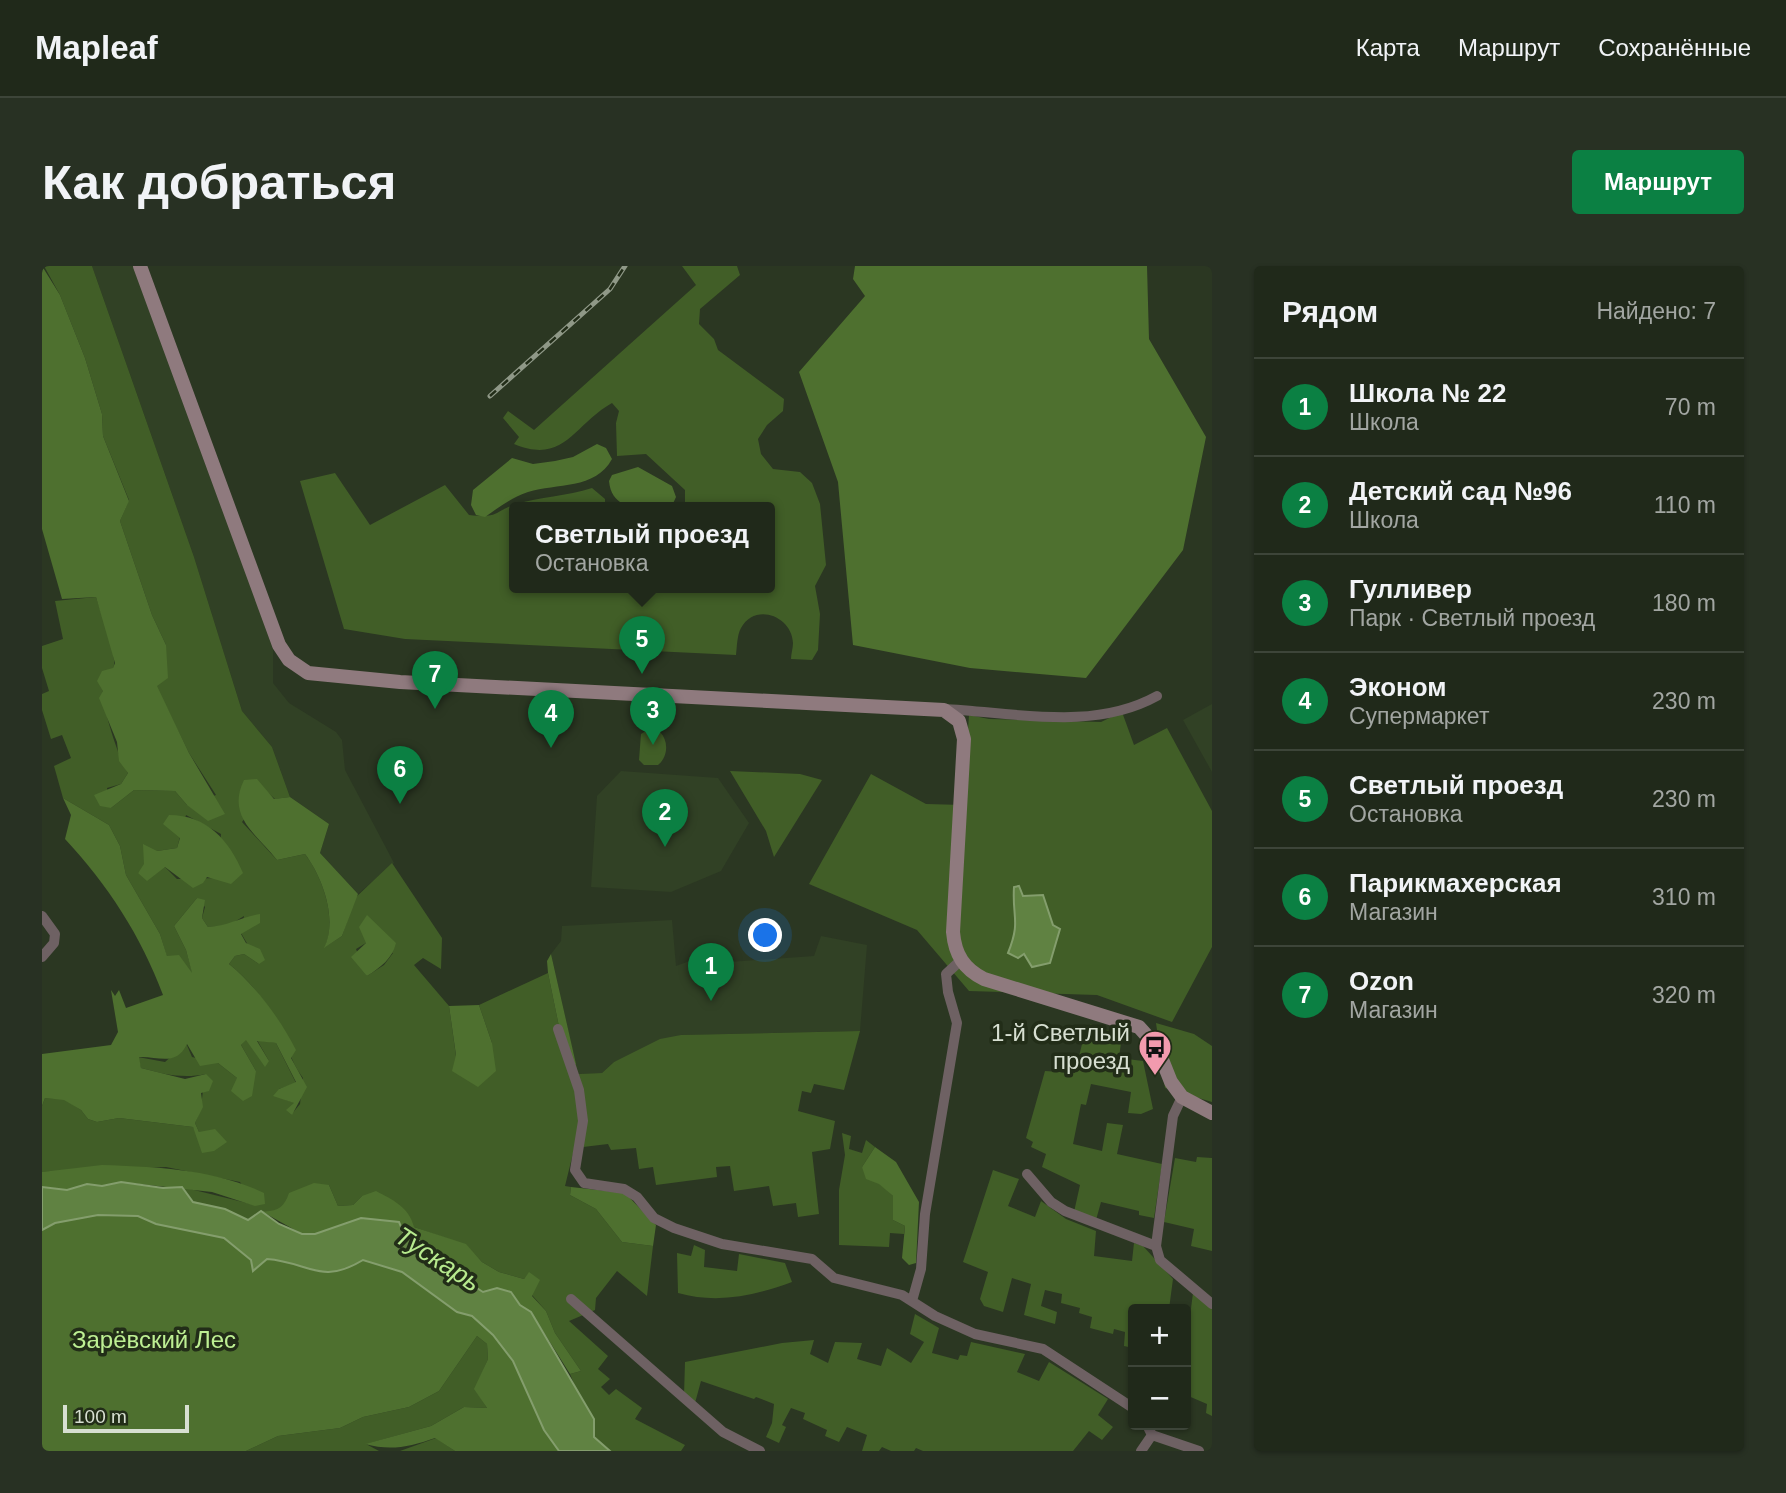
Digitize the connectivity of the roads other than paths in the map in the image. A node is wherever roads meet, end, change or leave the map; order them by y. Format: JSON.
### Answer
{"nodes":[{"id":1,"x":140,"y":266,"type":"edge"},
{"id":2,"x":1157,"y":695,"type":"dead end"},
{"id":3,"x":935,"y":709,"type":"junction"},
{"id":4,"x":42,"y":916,"type":"edge"},
{"id":5,"x":42,"y":957,"type":"edge"},
{"id":6,"x":960,"y":961,"type":"junction"},
{"id":7,"x":558,"y":1029,"type":"dead end"},
{"id":8,"x":1181,"y":1097,"type":"junction"},
{"id":9,"x":1212,"y":1113,"type":"edge"},
{"id":10,"x":1027,"y":1174,"type":"dead end"},
{"id":11,"x":1156,"y":1246,"type":"junction"},
{"id":12,"x":571,"y":1299,"type":"dead end"},
{"id":13,"x":912,"y":1301,"type":"junction"},
{"id":14,"x":1212,"y":1304,"type":"edge"},
{"id":15,"x":1128,"y":1405,"type":"edge"},
{"id":16,"x":1149,"y":1430,"type":"edge"},
{"id":17,"x":1152,"y":1436,"type":"junction"},
{"id":18,"x":761,"y":1451,"type":"edge"},
{"id":19,"x":1141,"y":1451,"type":"edge"},
{"id":20,"x":1199,"y":1451,"type":"edge"}],
"edges":[{"from":1,"to":3,"type":"street"},
{"from":2,"to":3,"type":"street"},
{"from":3,"to":6,"type":"street"},
{"from":4,"to":5,"type":"street"},
{"from":6,"to":8,"type":"street"},
{"from":6,"to":13,"type":"street"},
{"from":7,"to":13,"type":"street"},
{"from":8,"to":9,"type":"street"},
{"from":8,"to":11,"type":"street"},
{"from":10,"to":11,"type":"street"},
{"from":11,"to":14,"type":"street"},
{"from":12,"to":18,"type":"street"},
{"from":13,"to":15,"type":"street"},
{"from":16,"to":17,"type":"street"},
{"from":17,"to":19,"type":"street"},
{"from":17,"to":20,"type":"street"}]}
